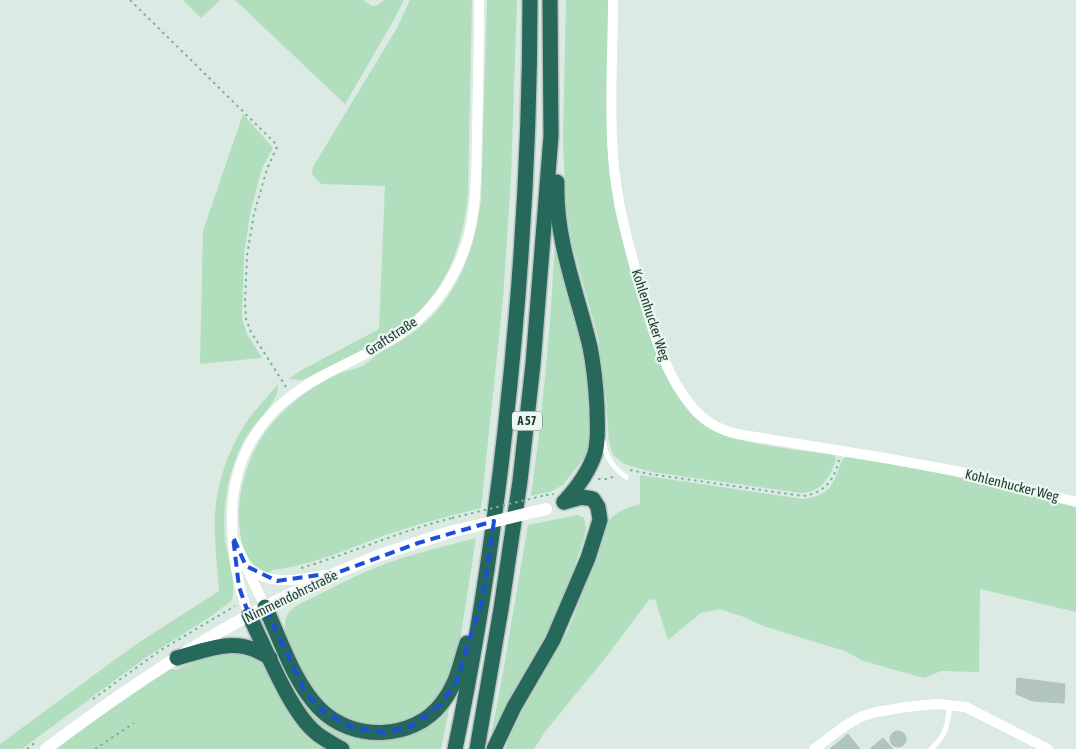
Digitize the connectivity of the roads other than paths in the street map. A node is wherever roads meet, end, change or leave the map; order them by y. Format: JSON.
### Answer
{"nodes":[{"id":1,"x":479,"y":0,"type":"edge"},
{"id":2,"x":530,"y":0,"type":"edge"},
{"id":3,"x":550,"y":0,"type":"edge"},
{"id":4,"x":613,"y":0,"type":"edge"},
{"id":5,"x":550,"y":90,"type":"junction"},
{"id":6,"x":597,"y":419,"type":"junction"},
{"id":7,"x":626,"y":477,"type":"dead end"},
{"id":8,"x":564,"y":502,"type":"junction"},
{"id":9,"x":1076,"y":502,"type":"edge"},
{"id":10,"x":233,"y":537,"type":"junction"},
{"id":11,"x":246,"y":566,"type":"junction"},
{"id":12,"x":339,"y":572,"type":"junction"},
{"id":13,"x":483,"y":597,"type":"junction"},
{"id":14,"x":265,"y":607,"type":"junction"},
{"id":15,"x":249,"y":615,"type":"junction"},
{"id":16,"x":177,"y":658,"type":"junction"},
{"id":17,"x":270,"y":658,"type":"junction"},
{"id":18,"x":950,"y":704,"type":"junction"},
{"id":19,"x":46,"y":749,"type":"edge"},
{"id":20,"x":342,"y":749,"type":"edge"},
{"id":21,"x":455,"y":749,"type":"edge"},
{"id":22,"x":477,"y":749,"type":"edge"},
{"id":23,"x":494,"y":749,"type":"edge"},
{"id":24,"x":814,"y":749,"type":"edge"},
{"id":25,"x":931,"y":749,"type":"edge"},
{"id":26,"x":1048,"y":749,"type":"edge"}],
"edges":[{"from":1,"to":10,"type":"street","name":"Graftstraße"},
{"from":2,"to":13,"type":"highway","number":"A 57"},
{"from":3,"to":5,"type":"highway","number":"A 57"},
{"from":4,"to":9,"type":"street","name":"Kohlenhucker Weg"},
{"from":5,"to":6,"type":"highway"},
{"from":5,"to":22,"type":"highway","number":"A 57"},
{"from":6,"to":7,"type":"lane"},
{"from":6,"to":8,"type":"highway"},
{"from":8,"to":12,"type":"street","name":"Nimmendohrstraße","bridge":true},
{"from":8,"to":23,"type":"highway"},
{"from":10,"to":11,"type":"street","name":"Graftstraße"},
{"from":10,"to":15,"type":"street","name":"Graftstraße"},
{"from":11,"to":12,"type":"street"},
{"from":11,"to":14,"type":"street","name":"Graftstraße"},
{"from":12,"to":14,"type":"street","name":"Nimmendohrstraße"},
{"from":13,"to":14,"type":"highway"},
{"from":13,"to":21,"type":"highway","number":"A 57"},
{"from":14,"to":15,"type":"street","name":"Nimmendohrstraße"},
{"from":15,"to":16,"type":"street","name":"Nimmendohrstraße"},
{"from":15,"to":17,"type":"highway"},
{"from":16,"to":17,"type":"highway"},
{"from":16,"to":19,"type":"street","name":"Nimmendohrstraße"},
{"from":17,"to":20,"type":"highway"},
{"from":18,"to":24,"type":"street"},
{"from":18,"to":25,"type":"lane"},
{"from":18,"to":26,"type":"street"}]}
